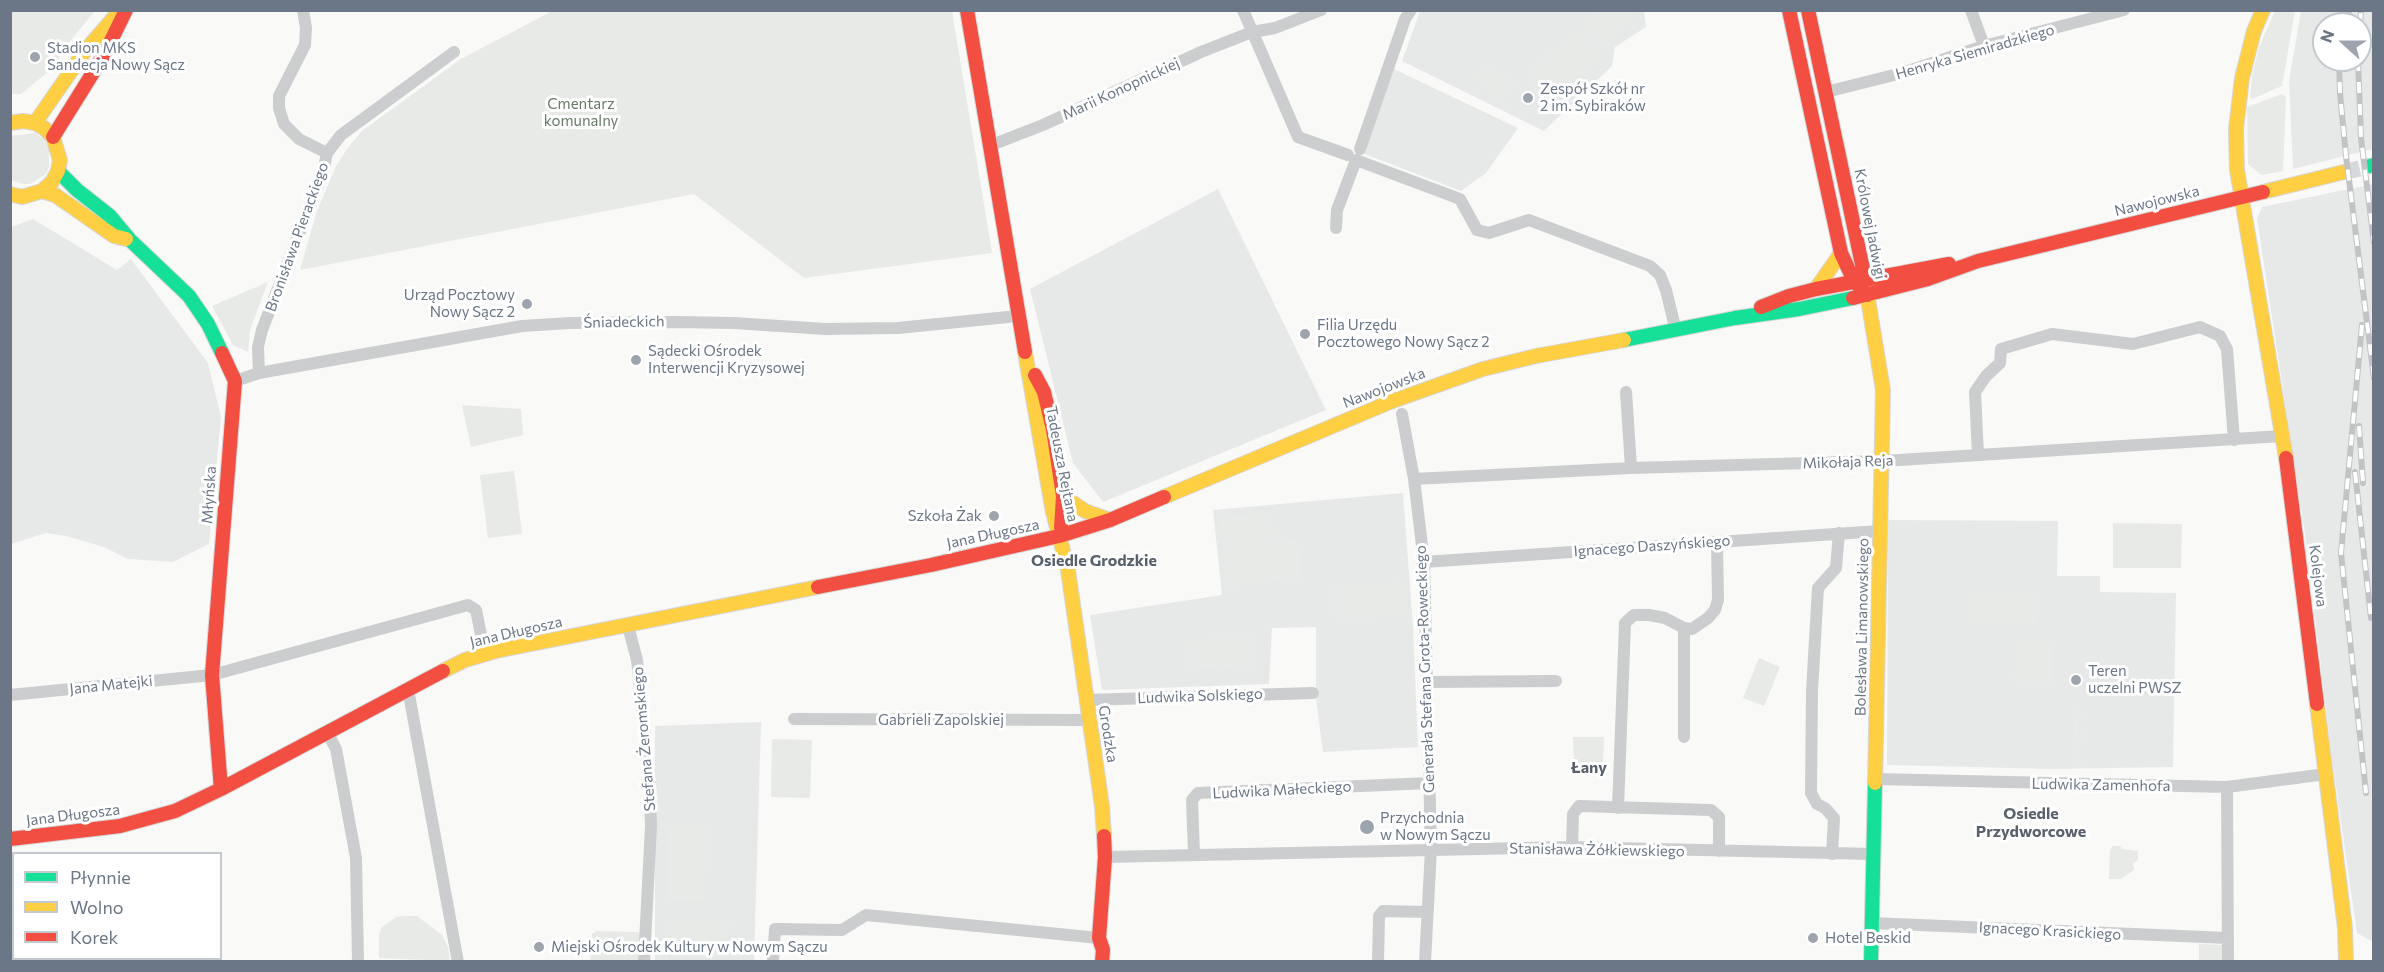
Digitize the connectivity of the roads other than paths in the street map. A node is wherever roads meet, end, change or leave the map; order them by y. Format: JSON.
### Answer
{"nodes":[{"id":1,"x":121,"y":10,"type":"edge"},
{"id":2,"x":126,"y":10,"type":"edge"},
{"id":3,"x":303,"y":10,"type":"edge"},
{"id":4,"x":967,"y":10,"type":"edge"},
{"id":5,"x":1243,"y":10,"type":"edge"},
{"id":6,"x":1321,"y":10,"type":"edge"},
{"id":7,"x":1411,"y":10,"type":"edge"},
{"id":8,"x":1789,"y":10,"type":"edge"},
{"id":9,"x":1808,"y":10,"type":"edge"},
{"id":10,"x":1971,"y":10,"type":"edge"},
{"id":11,"x":2124,"y":10,"type":"edge"},
{"id":12,"x":2263,"y":10,"type":"edge"},
{"id":13,"x":2088,"y":15,"type":"edge"},
{"id":14,"x":1252,"y":32,"type":"junction"},
{"id":15,"x":1984,"y":46,"type":"junction"},
{"id":16,"x":454,"y":52,"type":"dead end"},
{"id":17,"x":1800,"y":61,"type":"junction"},
{"id":18,"x":1826,"y":92,"type":"junction"},
{"id":19,"x":1811,"y":119,"type":"junction"},
{"id":20,"x":10,"y":123,"type":"edge"},
{"id":21,"x":35,"y":123,"type":"junction"},
{"id":22,"x":53,"y":137,"type":"junction"},
{"id":23,"x":989,"y":146,"type":"junction"},
{"id":24,"x":1360,"y":149,"type":"dead end"},
{"id":25,"x":327,"y":153,"type":"junction"},
{"id":26,"x":1348,"y":155,"type":"dead end"},
{"id":27,"x":58,"y":171,"type":"junction"},
{"id":28,"x":2344,"y":172,"type":"tunnel mouth"},
{"id":29,"x":42,"y":191,"type":"junction"},
{"id":30,"x":10,"y":194,"type":"edge"},
{"id":31,"x":2240,"y":198,"type":"junction"},
{"id":32,"x":1336,"y":228,"type":"dead end"},
{"id":33,"x":130,"y":240,"type":"junction"},
{"id":34,"x":1860,"y":252,"type":"junction"},
{"id":35,"x":1841,"y":253,"type":"junction"},
{"id":36,"x":1978,"y":261,"type":"junction"},
{"id":37,"x":1896,"y":273,"type":"junction"},
{"id":38,"x":1859,"y":280,"type":"junction"},
{"id":39,"x":1816,"y":290,"type":"junction"},
{"id":40,"x":1867,"y":295,"type":"junction"},
{"id":41,"x":1018,"y":316,"type":"junction"},
{"id":42,"x":1735,"y":318,"type":"junction"},
{"id":43,"x":1676,"y":331,"type":"junction"},
{"id":44,"x":1025,"y":352,"type":"junction"},
{"id":45,"x":259,"y":373,"type":"junction"},
{"id":46,"x":235,"y":381,"type":"junction"},
{"id":47,"x":1626,"y":393,"type":"dead end"},
{"id":48,"x":1402,"y":414,"type":"dead end"},
{"id":49,"x":2282,"y":436,"type":"junction"},
{"id":50,"x":2234,"y":440,"type":"junction"},
{"id":51,"x":1978,"y":455,"type":"junction"},
{"id":52,"x":1883,"y":461,"type":"junction"},
{"id":53,"x":1631,"y":468,"type":"junction"},
{"id":54,"x":1414,"y":479,"type":"junction"},
{"id":55,"x":1063,"y":496,"type":"junction"},
{"id":56,"x":1110,"y":520,"type":"junction"},
{"id":57,"x":1880,"y":531,"type":"junction"},
{"id":58,"x":1839,"y":533,"type":"junction"},
{"id":59,"x":1059,"y":536,"type":"junction"},
{"id":60,"x":1717,"y":542,"type":"junction"},
{"id":61,"x":1424,"y":562,"type":"junction"},
{"id":62,"x":628,"y":626,"type":"junction"},
{"id":63,"x":1684,"y":628,"type":"junction"},
{"id":64,"x":485,"y":654,"type":"junction"},
{"id":65,"x":212,"y":675,"type":"junction"},
{"id":66,"x":1556,"y":681,"type":"dead end"},
{"id":67,"x":1428,"y":682,"type":"junction"},
{"id":68,"x":408,"y":689,"type":"junction"},
{"id":69,"x":1313,"y":693,"type":"dead end"},
{"id":70,"x":10,"y":695,"type":"edge"},
{"id":71,"x":1086,"y":700,"type":"junction"},
{"id":72,"x":794,"y":719,"type":"dead end"},
{"id":73,"x":1089,"y":720,"type":"junction"},
{"id":74,"x":327,"y":732,"type":"junction"},
{"id":75,"x":1684,"y":737,"type":"dead end"},
{"id":76,"x":2326,"y":774,"type":"junction"},
{"id":77,"x":1876,"y":779,"type":"junction"},
{"id":78,"x":1430,"y":783,"type":"junction"},
{"id":79,"x":2227,"y":787,"type":"junction"},
{"id":80,"x":221,"y":789,"type":"junction"},
{"id":81,"x":1618,"y":808,"type":"junction"},
{"id":82,"x":10,"y":839,"type":"edge"},
{"id":83,"x":1572,"y":847,"type":"junction"},
{"id":84,"x":1431,"y":849,"type":"junction"},
{"id":85,"x":1719,"y":852,"type":"junction"},
{"id":86,"x":1194,"y":854,"type":"junction"},
{"id":87,"x":1832,"y":854,"type":"junction"},
{"id":88,"x":1874,"y":854,"type":"junction"},
{"id":89,"x":1104,"y":857,"type":"junction"},
{"id":90,"x":1427,"y":912,"type":"junction"},
{"id":91,"x":1872,"y":923,"type":"junction"},
{"id":92,"x":1099,"y":938,"type":"junction"},
{"id":93,"x":2228,"y":938,"type":"junction"},
{"id":94,"x":358,"y":962,"type":"edge"},
{"id":95,"x":458,"y":962,"type":"edge"},
{"id":96,"x":644,"y":962,"type":"edge"},
{"id":97,"x":773,"y":962,"type":"edge"},
{"id":98,"x":1091,"y":962,"type":"edge"},
{"id":99,"x":1102,"y":962,"type":"edge"},
{"id":100,"x":1378,"y":962,"type":"edge"},
{"id":101,"x":1425,"y":962,"type":"edge"},
{"id":102,"x":1871,"y":962,"type":"edge"},
{"id":103,"x":2228,"y":962,"type":"edge"},
{"id":104,"x":2346,"y":962,"type":"edge"}],
"edges":[{"from":1,"to":21,"type":"street"},
{"from":2,"to":22,"type":"street"},
{"from":3,"to":25,"type":"street"},
{"from":4,"to":23,"type":"street","name":"Tadeusza Rejtana"},
{"from":5,"to":14,"type":"street"},
{"from":6,"to":14,"type":"street","name":"Marii Konopnickiej"},
{"from":7,"to":24,"type":"street"},
{"from":8,"to":17,"type":"street","name":"Królowej Jadwigi"},
{"from":9,"to":18,"type":"street","name":"Królowej Jadwigi"},
{"from":10,"to":15,"type":"street"},
{"from":11,"to":13,"type":"street","name":"Henryka Siemiradzkiego"},
{"from":12,"to":31,"type":"street","name":"Kolejowa"},
{"from":13,"to":15,"type":"street","name":"Henryka Siemiradzkiego"},
{"from":14,"to":23,"type":"street","name":"Marii Konopnickiej"},
{"from":14,"to":26,"type":"street"},
{"from":15,"to":18,"type":"street","name":"Henryka Siemiradzkiego"},
{"from":16,"to":25,"type":"street","name":"Bronisława Pierackiego"},
{"from":17,"to":18,"type":"street"},
{"from":17,"to":19,"type":"street","name":"Królowej Jadwigi"},
{"from":18,"to":19,"type":"street"},
{"from":18,"to":34,"type":"street","name":"Królowej Jadwigi"},
{"from":19,"to":35,"type":"street","name":"Królowej Jadwigi"},
{"from":20,"to":21,"type":"street"},
{"from":21,"to":22,"type":"street"},
{"from":22,"to":27,"type":"street"},
{"from":23,"to":41,"type":"street","name":"Tadeusza Rejtana"},
{"from":25,"to":45,"type":"street","name":"Bronisława Pierackiego"},
{"from":27,"to":29,"type":"street"},
{"from":27,"to":33,"type":"street","name":"Młyńska"},
{"from":28,"to":31,"type":"street","name":"Nawojowska"},
{"from":29,"to":30,"type":"street"},
{"from":29,"to":33,"type":"street","name":"Młyńska"},
{"from":31,"to":36,"type":"street","name":"Nawojowska"},
{"from":31,"to":49,"type":"street","name":"Kolejowa"},
{"from":32,"to":43,"type":"street"},
{"from":33,"to":46,"type":"street","name":"Młyńska"},
{"from":34,"to":37,"type":"street"},
{"from":34,"to":38,"type":"street","name":"Królowej Jadwigi"},
{"from":35,"to":38,"type":"street","name":"Królowej Jadwigi"},
{"from":35,"to":39,"type":"street"},
{"from":36,"to":37,"type":"street","name":"Nawojowska"},
{"from":36,"to":40,"type":"street","name":"Nawojowska"},
{"from":37,"to":38,"type":"street","name":"Nawojowska"},
{"from":38,"to":39,"type":"street","name":"Nawojowska"},
{"from":38,"to":40,"type":"street","name":"Królowej Jadwigi"},
{"from":39,"to":42,"type":"street","name":"Nawojowska"},
{"from":40,"to":42,"type":"street","name":"Nawojowska"},
{"from":40,"to":52,"type":"street","name":"Bolesława Limanowskiego"},
{"from":41,"to":44,"type":"street","name":"Tadeusza Rejtana"},
{"from":41,"to":45,"type":"street","name":"Śniadeckich"},
{"from":42,"to":43,"type":"street","name":"Nawojowska"},
{"from":43,"to":56,"type":"street","name":"Nawojowska"},
{"from":44,"to":55,"type":"street","name":"Tadeusza Rejtana"},
{"from":44,"to":59,"type":"street","name":"Tadeusza Rejtana"},
{"from":45,"to":46,"type":"street","name":"Śniadeckich"},
{"from":46,"to":65,"type":"street","name":"Młyńska"},
{"from":47,"to":53,"type":"street"},
{"from":48,"to":54,"type":"street","name":"Generała Stefana Grota-Roweckiego"},
{"from":49,"to":50,"type":"street","name":"Mikołaja Reja"},
{"from":49,"to":76,"type":"street","name":"Kolejowa"},
{"from":50,"to":51,"type":"street","name":"Mikołaja Reja"},
{"from":50,"to":51,"type":"street"},
{"from":51,"to":52,"type":"street","name":"Mikołaja Reja"},
{"from":52,"to":53,"type":"street","name":"Mikołaja Reja"},
{"from":52,"to":57,"type":"street","name":"Bolesława Limanowskiego"},
{"from":53,"to":54,"type":"street","name":"Mikołaja Reja"},
{"from":54,"to":61,"type":"street","name":"Generała Stefana Grota-Roweckiego"},
{"from":55,"to":56,"type":"street"},
{"from":55,"to":59,"type":"street","name":"Tadeusza Rejtana"},
{"from":56,"to":59,"type":"street","name":"Nawojowska"},
{"from":57,"to":58,"type":"street","name":"Ignacego Daszyńskiego"},
{"from":57,"to":77,"type":"street","name":"Bolesława Limanowskiego"},
{"from":58,"to":60,"type":"street","name":"Ignacego Daszyńskiego"},
{"from":58,"to":87,"type":"street"},
{"from":59,"to":62,"type":"street","name":"Jana Długosza"},
{"from":59,"to":71,"type":"street","name":"Grodzka"},
{"from":60,"to":61,"type":"street","name":"Ignacego Daszyńskiego"},
{"from":60,"to":63,"type":"street"},
{"from":61,"to":67,"type":"street","name":"Generała Stefana Grota-Roweckiego"},
{"from":62,"to":64,"type":"street","name":"Jana Długosza"},
{"from":62,"to":96,"type":"street","name":"Stefana Żeromskiego"},
{"from":63,"to":75,"type":"street"},
{"from":63,"to":81,"type":"street"},
{"from":64,"to":65,"type":"street","name":"Jana Matejki"},
{"from":64,"to":68,"type":"street","name":"Jana Długosza"},
{"from":65,"to":70,"type":"street","name":"Jana Matejki"},
{"from":65,"to":80,"type":"street","name":"Młyńska"},
{"from":66,"to":67,"type":"street"},
{"from":67,"to":78,"type":"street","name":"Generała Stefana Grota-Roweckiego"},
{"from":68,"to":74,"type":"street","name":"Jana Długosza"},
{"from":68,"to":95,"type":"street"},
{"from":69,"to":71,"type":"street","name":"Ludwika Solskiego"},
{"from":71,"to":73,"type":"street","name":"Grodzka"},
{"from":72,"to":73,"type":"street","name":"Gabrieli Zapolskiej"},
{"from":73,"to":89,"type":"street","name":"Grodzka"},
{"from":74,"to":80,"type":"street","name":"Jana Długosza"},
{"from":74,"to":94,"type":"street"},
{"from":76,"to":79,"type":"street","name":"Ludwika Zamenhofa"},
{"from":76,"to":104,"type":"street","name":"Kolejowa"},
{"from":77,"to":79,"type":"street","name":"Ludwika Zamenhofa"},
{"from":77,"to":88,"type":"street","name":"Bolesława Limanowskiego"},
{"from":78,"to":84,"type":"street","name":"Generała Stefana Grota-Roweckiego"},
{"from":78,"to":86,"type":"street","name":"Ludwika Małeckiego"},
{"from":79,"to":93,"type":"street"},
{"from":80,"to":82,"type":"street","name":"Jana Długosza"},
{"from":81,"to":83,"type":"street"},
{"from":81,"to":85,"type":"street"},
{"from":83,"to":84,"type":"street","name":"Stanisława Żółkiewskiego"},
{"from":83,"to":85,"type":"street","name":"Stanisława Żółkiewskiego"},
{"from":84,"to":86,"type":"street","name":"Stanisława Żółkiewskiego"},
{"from":84,"to":90,"type":"street","name":"Generała Stefana Grota-Roweckiego"},
{"from":85,"to":87,"type":"street","name":"Stanisława Żółkiewskiego"},
{"from":86,"to":89,"type":"street","name":"Stanisława Żółkiewskiego"},
{"from":87,"to":88,"type":"street","name":"Stanisława Żółkiewskiego"},
{"from":88,"to":91,"type":"street","name":"Bolesława Limanowskiego"},
{"from":89,"to":92,"type":"street","name":"Grodzka"},
{"from":90,"to":100,"type":"street"},
{"from":90,"to":101,"type":"street","name":"Generała Stefana Grota-Roweckiego"},
{"from":91,"to":93,"type":"street","name":"Ignacego Krasickiego"},
{"from":91,"to":102,"type":"street","name":"Bolesława Limanowskiego"},
{"from":92,"to":97,"type":"street"},
{"from":92,"to":98,"type":"street","name":"Grodzka"},
{"from":92,"to":99,"type":"street","name":"Grodzka"},
{"from":93,"to":103,"type":"street"}]}
